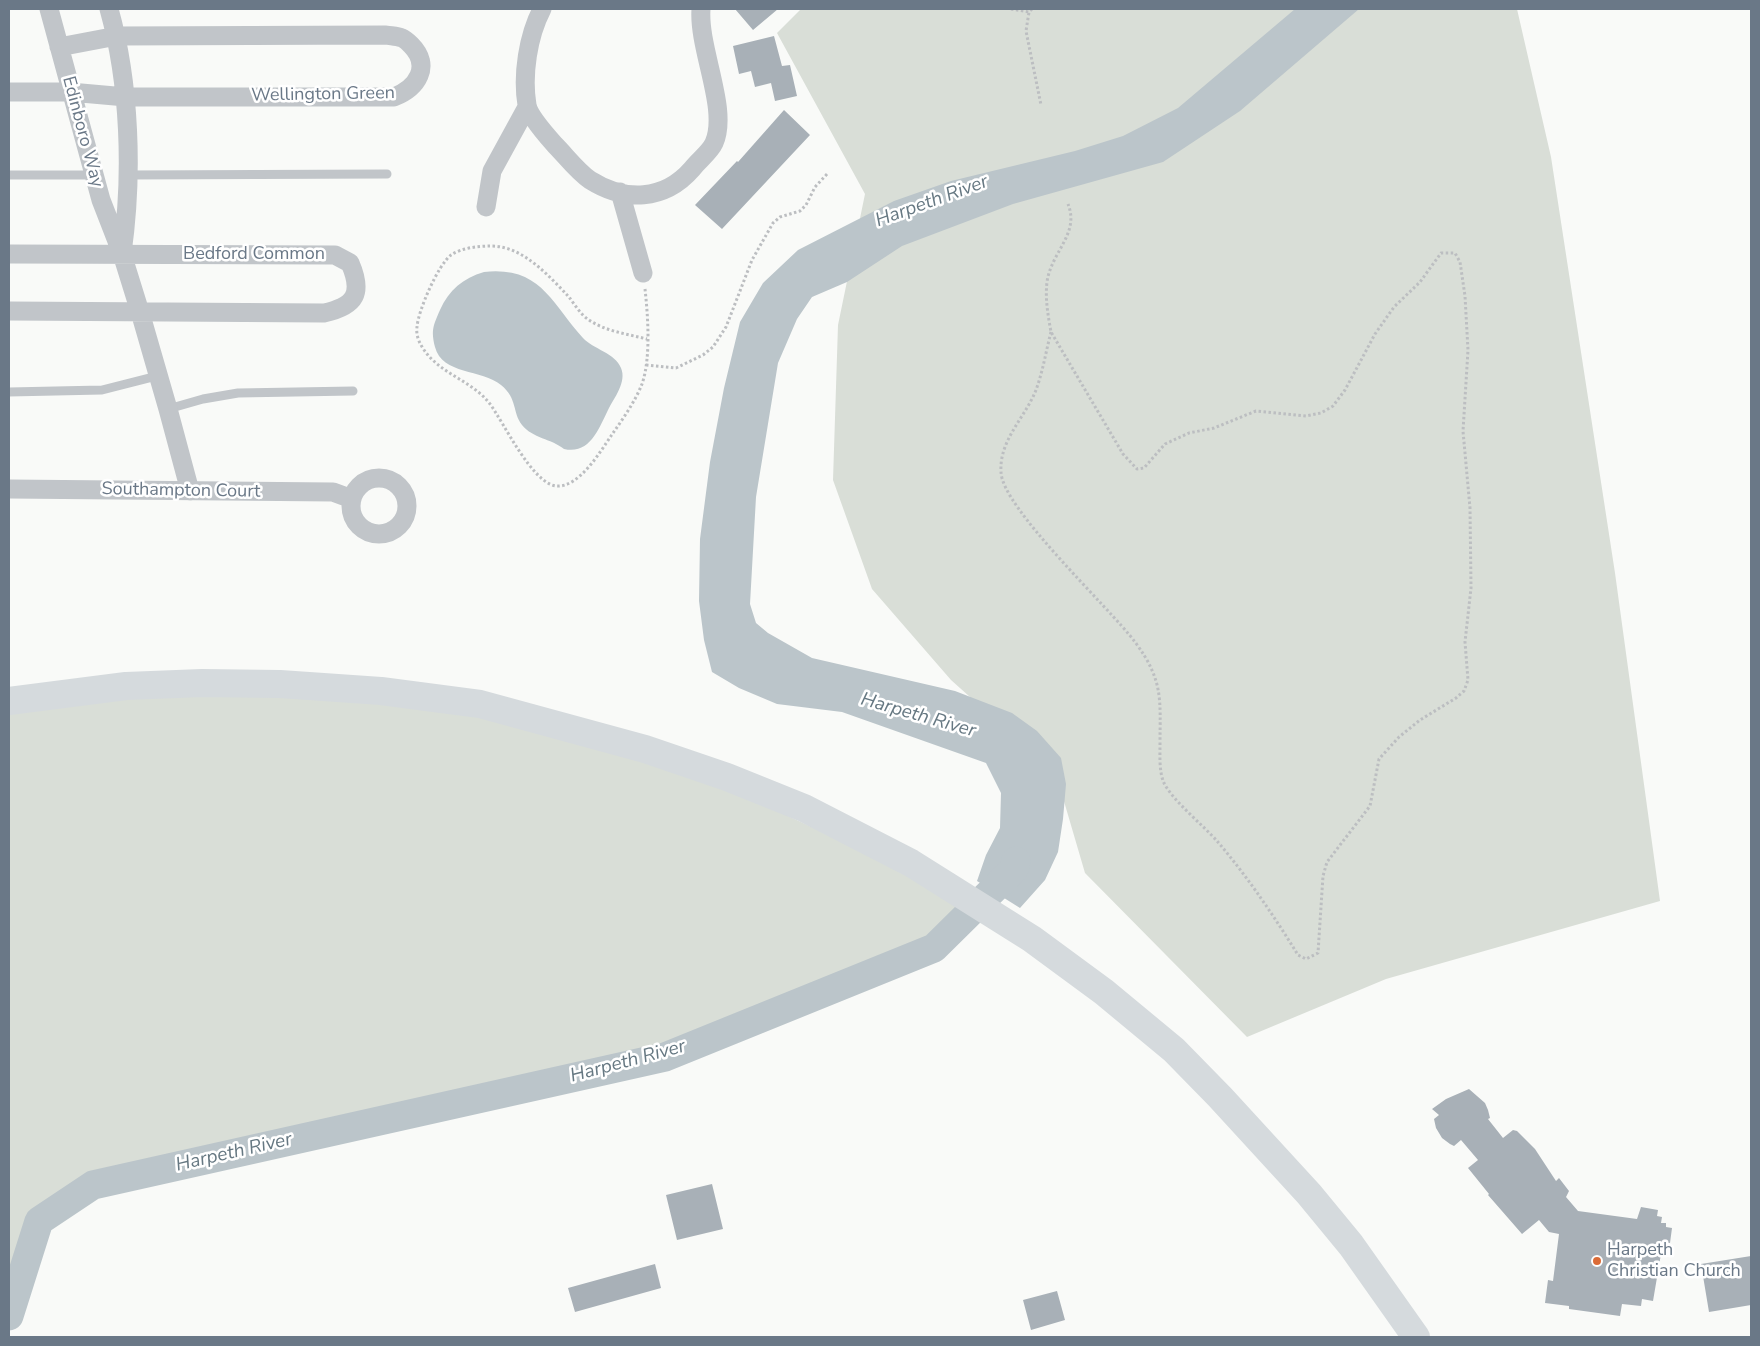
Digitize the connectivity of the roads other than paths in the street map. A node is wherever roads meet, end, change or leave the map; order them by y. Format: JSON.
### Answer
{"nodes":[{"id":1,"x":50,"y":9,"type":"edge"},
{"id":2,"x":109,"y":9,"type":"edge"},
{"id":3,"x":542,"y":9,"type":"edge"},
{"id":4,"x":701,"y":9,"type":"edge"},
{"id":5,"x":116,"y":36,"type":"junction"},
{"id":6,"x":59,"y":47,"type":"junction"},
{"id":7,"x":9,"y":92,"type":"edge"},
{"id":8,"x":70,"y":92,"type":"junction"},
{"id":9,"x":126,"y":97,"type":"junction"},
{"id":10,"x":528,"y":107,"type":"junction"},
{"id":11,"x":387,"y":174,"type":"dead end"},
{"id":12,"x":9,"y":175,"type":"edge"},
{"id":13,"x":94,"y":175,"type":"junction"},
{"id":14,"x":127,"y":175,"type":"junction"},
{"id":15,"x":620,"y":192,"type":"junction"},
{"id":16,"x":486,"y":207,"type":"dead end"},
{"id":17,"x":9,"y":254,"type":"edge"},
{"id":18,"x":122,"y":254,"type":"junction"},
{"id":19,"x":643,"y":273,"type":"road end"},
{"id":20,"x":9,"y":311,"type":"edge"},
{"id":21,"x":140,"y":312,"type":"junction"},
{"id":22,"x":157,"y":376,"type":"junction"},
{"id":23,"x":9,"y":392,"type":"edge"},
{"id":24,"x":353,"y":392,"type":"dead end"},
{"id":25,"x":168,"y":409,"type":"junction"},
{"id":26,"x":9,"y":489,"type":"edge"},
{"id":27,"x":190,"y":492,"type":"junction"},
{"id":28,"x":352,"y":499,"type":"dead end"},
{"id":29,"x":9,"y":701,"type":"edge"},
{"id":30,"x":1416,"y":1337,"type":"edge"}],
"edges":[{"from":1,"to":6,"type":"street","name":"Edinboro Way"},
{"from":2,"to":5,"type":"street","name":"Edinboro Way"},
{"from":3,"to":10,"type":"street"},
{"from":4,"to":15,"type":"street"},
{"from":5,"to":6,"type":"street","name":"Wellington Green"},
{"from":5,"to":9,"type":"street","name":"Edinboro Way"},
{"from":5,"to":9,"type":"street","name":"Wellington Green"},
{"from":6,"to":8,"type":"street","name":"Edinboro Way"},
{"from":7,"to":8,"type":"street","name":"Wellington Green"},
{"from":8,"to":9,"type":"street","name":"Wellington Green"},
{"from":8,"to":13,"type":"street","name":"Edinboro Way"},
{"from":9,"to":14,"type":"street","name":"Edinboro Way"},
{"from":10,"to":15,"type":"street"},
{"from":10,"to":16,"type":"street"},
{"from":11,"to":14,"type":"lane"},
{"from":12,"to":13,"type":"lane"},
{"from":13,"to":18,"type":"street","name":"Edinboro Way"},
{"from":14,"to":18,"type":"street","name":"Edinboro Way"},
{"from":15,"to":19,"type":"street"},
{"from":17,"to":18,"type":"street","name":"Bedford Common"},
{"from":18,"to":21,"type":"street","name":"Edinboro Way"},
{"from":18,"to":21,"type":"street","name":"Bedford Common"},
{"from":20,"to":21,"type":"street","name":"Bedford Common"},
{"from":21,"to":22,"type":"street","name":"Edinboro Way"},
{"from":22,"to":23,"type":"lane"},
{"from":22,"to":25,"type":"street","name":"Edinboro Way"},
{"from":24,"to":25,"type":"lane"},
{"from":25,"to":27,"type":"street","name":"Edinboro Way"},
{"from":26,"to":27,"type":"street","name":"Southampton Court"},
{"from":27,"to":28,"type":"street","name":"Southampton Court"},
{"from":29,"to":30,"type":"main road"}]}
